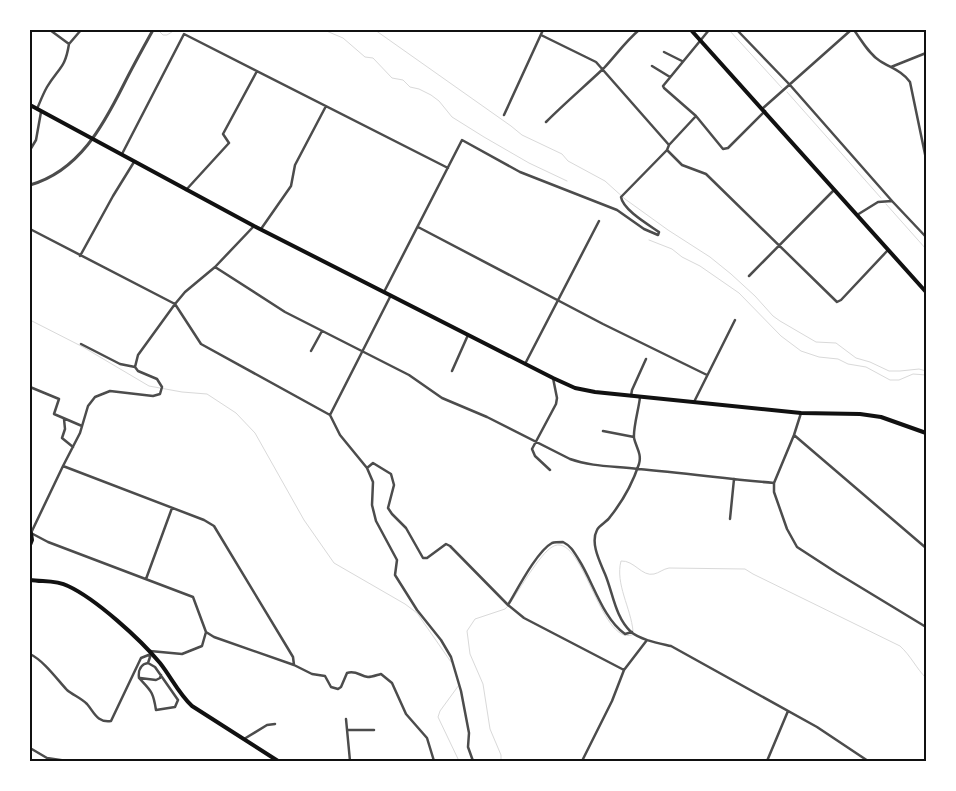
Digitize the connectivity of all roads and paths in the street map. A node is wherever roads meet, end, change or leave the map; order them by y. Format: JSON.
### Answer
{"nodes":[{"id":1,"x":50,"y":30,"type":"edge"},
{"id":2,"x":81,"y":30,"type":"edge"},
{"id":3,"x":543,"y":30,"type":"edge"},
{"id":4,"x":639,"y":30,"type":"edge"},
{"id":5,"x":691,"y":30,"type":"edge"},
{"id":6,"x":709,"y":30,"type":"edge"},
{"id":7,"x":737,"y":30,"type":"edge"},
{"id":8,"x":852,"y":30,"type":"edge"},
{"id":9,"x":152,"y":31,"type":"edge"},
{"id":10,"x":185,"y":32,"type":"edge"},
{"id":11,"x":541,"y":35,"type":"junction"},
{"id":12,"x":700,"y":39,"type":"junction"},
{"id":13,"x":68,"y":44,"type":"junction"},
{"id":14,"x":664,"y":52,"type":"dead end"},
{"id":15,"x":926,"y":53,"type":"edge"},
{"id":16,"x":682,"y":61,"type":"junction"},
{"id":17,"x":652,"y":66,"type":"dead end"},
{"id":18,"x":891,"y":67,"type":"junction"},
{"id":19,"x":602,"y":69,"type":"junction"},
{"id":20,"x":257,"y":71,"type":"junction"},
{"id":21,"x":670,"y":77,"type":"junction"},
{"id":22,"x":790,"y":84,"type":"junction"},
{"id":23,"x":30,"y":106,"type":"edge"},
{"id":24,"x":326,"y":106,"type":"junction"},
{"id":25,"x":764,"y":110,"type":"junction"},
{"id":26,"x":39,"y":111,"type":"junction"},
{"id":27,"x":504,"y":115,"type":"dead end"},
{"id":28,"x":696,"y":116,"type":"junction"},
{"id":29,"x":546,"y":122,"type":"dead end"},
{"id":30,"x":93,"y":140,"type":"junction"},
{"id":31,"x":669,"y":145,"type":"junction"},
{"id":32,"x":30,"y":150,"type":"edge"},
{"id":33,"x":667,"y":150,"type":"junction"},
{"id":34,"x":121,"y":155,"type":"junction"},
{"id":35,"x":926,"y":159,"type":"edge"},
{"id":36,"x":134,"y":162,"type":"junction"},
{"id":37,"x":448,"y":168,"type":"junction"},
{"id":38,"x":30,"y":185,"type":"edge"},
{"id":39,"x":186,"y":190,"type":"junction"},
{"id":40,"x":834,"y":190,"type":"junction"},
{"id":41,"x":892,"y":200,"type":"junction"},
{"id":42,"x":857,"y":215,"type":"junction"},
{"id":43,"x":599,"y":221,"type":"dead end"},
{"id":44,"x":254,"y":226,"type":"junction"},
{"id":45,"x":418,"y":227,"type":"junction"},
{"id":46,"x":30,"y":229,"type":"edge"},
{"id":47,"x":261,"y":229,"type":"junction"},
{"id":48,"x":926,"y":237,"type":"edge"},
{"id":49,"x":780,"y":246,"type":"junction"},
{"id":50,"x":888,"y":250,"type":"junction"},
{"id":51,"x":80,"y":256,"type":"junction"},
{"id":52,"x":215,"y":267,"type":"junction"},
{"id":53,"x":749,"y":276,"type":"dead end"},
{"id":54,"x":384,"y":292,"type":"junction"},
{"id":55,"x":926,"y":292,"type":"edge"},
{"id":56,"x":391,"y":295,"type":"junction"},
{"id":57,"x":558,"y":300,"type":"junction"},
{"id":58,"x":175,"y":304,"type":"junction"},
{"id":59,"x":735,"y":320,"type":"dead end"},
{"id":60,"x":322,"y":331,"type":"junction"},
{"id":61,"x":468,"y":335,"type":"junction"},
{"id":62,"x":81,"y":344,"type":"dead end"},
{"id":63,"x":311,"y":351,"type":"dead end"},
{"id":64,"x":362,"y":351,"type":"junction"},
{"id":65,"x":646,"y":359,"type":"dead end"},
{"id":66,"x":525,"y":364,"type":"junction"},
{"id":67,"x":135,"y":367,"type":"junction"},
{"id":68,"x":452,"y":372,"type":"dead end"},
{"id":69,"x":707,"y":375,"type":"junction"},
{"id":70,"x":553,"y":378,"type":"junction"},
{"id":71,"x":30,"y":387,"type":"edge"},
{"id":72,"x":631,"y":396,"type":"junction"},
{"id":73,"x":640,"y":397,"type":"junction"},
{"id":74,"x":694,"y":402,"type":"junction"},
{"id":75,"x":801,"y":413,"type":"junction"},
{"id":76,"x":330,"y":415,"type":"junction"},
{"id":77,"x":64,"y":418,"type":"junction"},
{"id":78,"x":82,"y":426,"type":"junction"},
{"id":79,"x":603,"y":431,"type":"dead end"},
{"id":80,"x":926,"y":433,"type":"edge"},
{"id":81,"x":794,"y":435,"type":"junction"},
{"id":82,"x":634,"y":437,"type":"junction"},
{"id":83,"x":536,"y":441,"type":"junction"},
{"id":84,"x":73,"y":447,"type":"junction"},
{"id":85,"x":63,"y":466,"type":"junction"},
{"id":86,"x":367,"y":468,"type":"junction"},
{"id":87,"x":637,"y":468,"type":"junction"},
{"id":88,"x":550,"y":470,"type":"dead end"},
{"id":89,"x":734,"y":479,"type":"junction"},
{"id":90,"x":774,"y":483,"type":"junction"},
{"id":91,"x":172,"y":508,"type":"junction"},
{"id":92,"x":730,"y":519,"type":"dead end"},
{"id":93,"x":31,"y":533,"type":"edge"},
{"id":94,"x":30,"y":545,"type":"edge"},
{"id":95,"x":926,"y":548,"type":"edge"},
{"id":96,"x":146,"y":579,"type":"junction"},
{"id":97,"x":30,"y":580,"type":"edge"},
{"id":98,"x":508,"y":605,"type":"junction"},
{"id":99,"x":926,"y":627,"type":"edge"},
{"id":100,"x":206,"y":632,"type":"junction"},
{"id":101,"x":632,"y":632,"type":"junction"},
{"id":102,"x":647,"y":640,"type":"junction"},
{"id":103,"x":149,"y":652,"type":"junction"},
{"id":104,"x":30,"y":654,"type":"edge"},
{"id":105,"x":148,"y":663,"type":"junction"},
{"id":106,"x":294,"y":666,"type":"junction"},
{"id":107,"x":624,"y":670,"type":"junction"},
{"id":108,"x":161,"y":675,"type":"junction"},
{"id":109,"x":139,"y":678,"type":"junction"},
{"id":110,"x":788,"y":711,"type":"junction"},
{"id":111,"x":346,"y":719,"type":"dead end"},
{"id":112,"x":276,"y":724,"type":"dead end"},
{"id":113,"x":347,"y":730,"type":"junction"},
{"id":114,"x":374,"y":730,"type":"dead end"},
{"id":115,"x":244,"y":739,"type":"junction"},
{"id":116,"x":30,"y":748,"type":"edge"},
{"id":117,"x":67,"y":761,"type":"edge"},
{"id":118,"x":278,"y":761,"type":"edge"},
{"id":119,"x":350,"y":761,"type":"edge"},
{"id":120,"x":434,"y":761,"type":"edge"},
{"id":121,"x":473,"y":761,"type":"edge"},
{"id":122,"x":582,"y":761,"type":"edge"},
{"id":123,"x":767,"y":761,"type":"edge"},
{"id":124,"x":868,"y":761,"type":"edge"}],
"edges":[{"from":1,"to":13,"type":"street"},
{"from":2,"to":13,"type":"street"},
{"from":3,"to":11,"type":"street"},
{"from":4,"to":19,"type":"street"},
{"from":5,"to":12,"type":"main road"},
{"from":6,"to":12,"type":"street"},
{"from":7,"to":22,"type":"street"},
{"from":8,"to":18,"type":"street"},
{"from":8,"to":22,"type":"street"},
{"from":9,"to":30,"type":"street"},
{"from":10,"to":20,"type":"street"},
{"from":10,"to":34,"type":"street"},
{"from":11,"to":19,"type":"street"},
{"from":11,"to":27,"type":"street"},
{"from":12,"to":16,"type":"street"},
{"from":12,"to":25,"type":"main road"},
{"from":13,"to":26,"type":"street"},
{"from":14,"to":16,"type":"street"},
{"from":15,"to":18,"type":"street"},
{"from":16,"to":21,"type":"street"},
{"from":17,"to":21,"type":"street"},
{"from":18,"to":35,"type":"street"},
{"from":19,"to":29,"type":"street"},
{"from":19,"to":31,"type":"street"},
{"from":20,"to":24,"type":"street"},
{"from":20,"to":39,"type":"street"},
{"from":21,"to":28,"type":"street"},
{"from":22,"to":25,"type":"street"},
{"from":22,"to":41,"type":"street"},
{"from":23,"to":26,"type":"main road"},
{"from":24,"to":37,"type":"street"},
{"from":24,"to":47,"type":"street"},
{"from":25,"to":28,"type":"street"},
{"from":25,"to":40,"type":"main road"},
{"from":26,"to":30,"type":"main road"},
{"from":26,"to":32,"type":"street"},
{"from":28,"to":31,"type":"street"},
{"from":30,"to":34,"type":"main road"},
{"from":30,"to":38,"type":"street"},
{"from":31,"to":33,"type":"street"},
{"from":33,"to":37,"type":"street"},
{"from":33,"to":49,"type":"street"},
{"from":34,"to":36,"type":"main road"},
{"from":36,"to":39,"type":"main road"},
{"from":36,"to":51,"type":"street"},
{"from":37,"to":45,"type":"street"},
{"from":39,"to":44,"type":"main road"},
{"from":40,"to":42,"type":"main road"},
{"from":40,"to":49,"type":"street"},
{"from":41,"to":42,"type":"street"},
{"from":41,"to":48,"type":"street"},
{"from":42,"to":50,"type":"main road"},
{"from":43,"to":57,"type":"street"},
{"from":44,"to":47,"type":"main road"},
{"from":44,"to":52,"type":"street"},
{"from":45,"to":54,"type":"street"},
{"from":45,"to":57,"type":"street"},
{"from":46,"to":51,"type":"street"},
{"from":47,"to":54,"type":"main road"},
{"from":49,"to":50,"type":"street"},
{"from":49,"to":53,"type":"street"},
{"from":50,"to":55,"type":"main road"},
{"from":51,"to":58,"type":"street"},
{"from":52,"to":58,"type":"street"},
{"from":52,"to":60,"type":"street"},
{"from":54,"to":56,"type":"main road"},
{"from":56,"to":61,"type":"main road"},
{"from":56,"to":64,"type":"street"},
{"from":57,"to":66,"type":"street"},
{"from":57,"to":69,"type":"street"},
{"from":58,"to":67,"type":"street"},
{"from":58,"to":76,"type":"street"},
{"from":59,"to":69,"type":"street"},
{"from":60,"to":63,"type":"street"},
{"from":60,"to":64,"type":"street"},
{"from":61,"to":66,"type":"main road"},
{"from":61,"to":68,"type":"street"},
{"from":62,"to":67,"type":"street"},
{"from":64,"to":76,"type":"street"},
{"from":64,"to":83,"type":"street"},
{"from":65,"to":72,"type":"street"},
{"from":66,"to":70,"type":"main road"},
{"from":67,"to":78,"type":"street"},
{"from":69,"to":74,"type":"street"},
{"from":70,"to":72,"type":"main road"},
{"from":70,"to":83,"type":"street"},
{"from":71,"to":77,"type":"street"},
{"from":72,"to":73,"type":"main road"},
{"from":73,"to":74,"type":"main road"},
{"from":73,"to":82,"type":"street"},
{"from":74,"to":75,"type":"main road"},
{"from":75,"to":80,"type":"main road"},
{"from":75,"to":81,"type":"street"},
{"from":76,"to":86,"type":"street"},
{"from":77,"to":78,"type":"street"},
{"from":77,"to":84,"type":"street"},
{"from":78,"to":84,"type":"street"},
{"from":79,"to":82,"type":"street"},
{"from":81,"to":90,"type":"street"},
{"from":81,"to":95,"type":"street"},
{"from":82,"to":87,"type":"street"},
{"from":83,"to":87,"type":"street"},
{"from":83,"to":88,"type":"street"},
{"from":84,"to":85,"type":"street"},
{"from":85,"to":91,"type":"street"},
{"from":85,"to":93,"type":"street"},
{"from":86,"to":98,"type":"street"},
{"from":86,"to":121,"type":"street"},
{"from":87,"to":89,"type":"street"},
{"from":87,"to":101,"type":"street"},
{"from":89,"to":90,"type":"street"},
{"from":89,"to":92,"type":"street"},
{"from":90,"to":99,"type":"street"},
{"from":91,"to":96,"type":"street"},
{"from":91,"to":106,"type":"street"},
{"from":93,"to":94,"type":"main road"},
{"from":93,"to":96,"type":"street"},
{"from":96,"to":100,"type":"street"},
{"from":97,"to":103,"type":"main road"},
{"from":98,"to":101,"type":"street"},
{"from":98,"to":107,"type":"street"},
{"from":100,"to":103,"type":"street"},
{"from":100,"to":106,"type":"street"},
{"from":101,"to":102,"type":"street"},
{"from":102,"to":107,"type":"street"},
{"from":102,"to":110,"type":"street"},
{"from":103,"to":104,"type":"street"},
{"from":103,"to":105,"type":"street"},
{"from":103,"to":115,"type":"main road"},
{"from":105,"to":108,"type":"street"},
{"from":105,"to":109,"type":"street"},
{"from":106,"to":120,"type":"street"},
{"from":107,"to":122,"type":"street"},
{"from":108,"to":109,"type":"street"},
{"from":108,"to":109,"type":"street"},
{"from":110,"to":123,"type":"street"},
{"from":110,"to":124,"type":"street"},
{"from":111,"to":113,"type":"street"},
{"from":112,"to":115,"type":"street"},
{"from":113,"to":114,"type":"street"},
{"from":113,"to":119,"type":"street"},
{"from":115,"to":118,"type":"main road"},
{"from":116,"to":117,"type":"street"}]}
